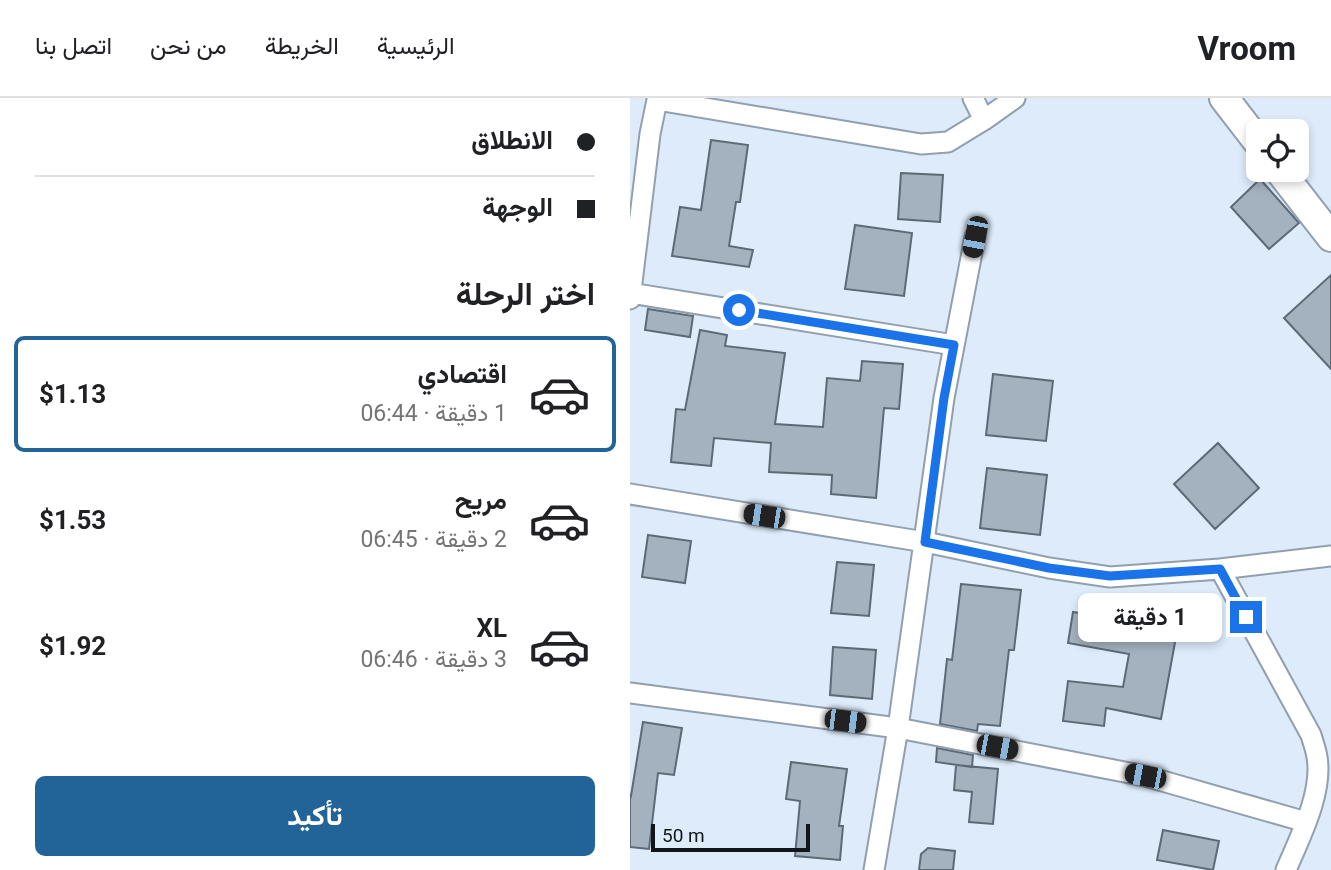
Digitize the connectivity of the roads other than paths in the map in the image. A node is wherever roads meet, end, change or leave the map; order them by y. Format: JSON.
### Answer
{"nodes":[{"id":1,"x":973,"y":98,"type":"edge"},
{"id":2,"x":1015,"y":98,"type":"edge"},
{"id":3,"x":1224,"y":98,"type":"edge"},
{"id":4,"x":984,"y":120,"type":"junction"},
{"id":5,"x":1246,"y":126,"type":"edge"},
{"id":6,"x":1288,"y":182,"type":"edge"},
{"id":7,"x":975,"y":237,"type":"dead end"},
{"id":8,"x":1331,"y":237,"type":"edge"},
{"id":9,"x":630,"y":293,"type":"edge"},
{"id":10,"x":630,"y":299,"type":"edge"},
{"id":11,"x":954,"y":345,"type":"junction"},
{"id":12,"x":630,"y":494,"type":"edge"},
{"id":13,"x":925,"y":542,"type":"junction"},
{"id":14,"x":1331,"y":556,"type":"edge"},
{"id":15,"x":1220,"y":569,"type":"junction"},
{"id":16,"x":630,"y":693,"type":"edge"},
{"id":17,"x":898,"y":728,"type":"junction"},
{"id":18,"x":1306,"y":822,"type":"junction"},
{"id":19,"x":874,"y":870,"type":"edge"},
{"id":20,"x":1286,"y":870,"type":"edge"}],
"edges":[{"from":1,"to":4,"type":"street"},
{"from":2,"to":4,"type":"street"},
{"from":3,"to":5,"type":"street"},
{"from":4,"to":9,"type":"street"},
{"from":6,"to":8,"type":"street"},
{"from":7,"to":11,"type":"street"},
{"from":9,"to":10,"type":"street"},
{"from":9,"to":11,"type":"street"},
{"from":11,"to":13,"type":"street"},
{"from":12,"to":13,"type":"street"},
{"from":13,"to":15,"type":"street"},
{"from":13,"to":17,"type":"street"},
{"from":14,"to":15,"type":"street"},
{"from":15,"to":18,"type":"street"},
{"from":16,"to":17,"type":"street"},
{"from":17,"to":18,"type":"street"},
{"from":17,"to":19,"type":"street"},
{"from":18,"to":20,"type":"street"}]}
